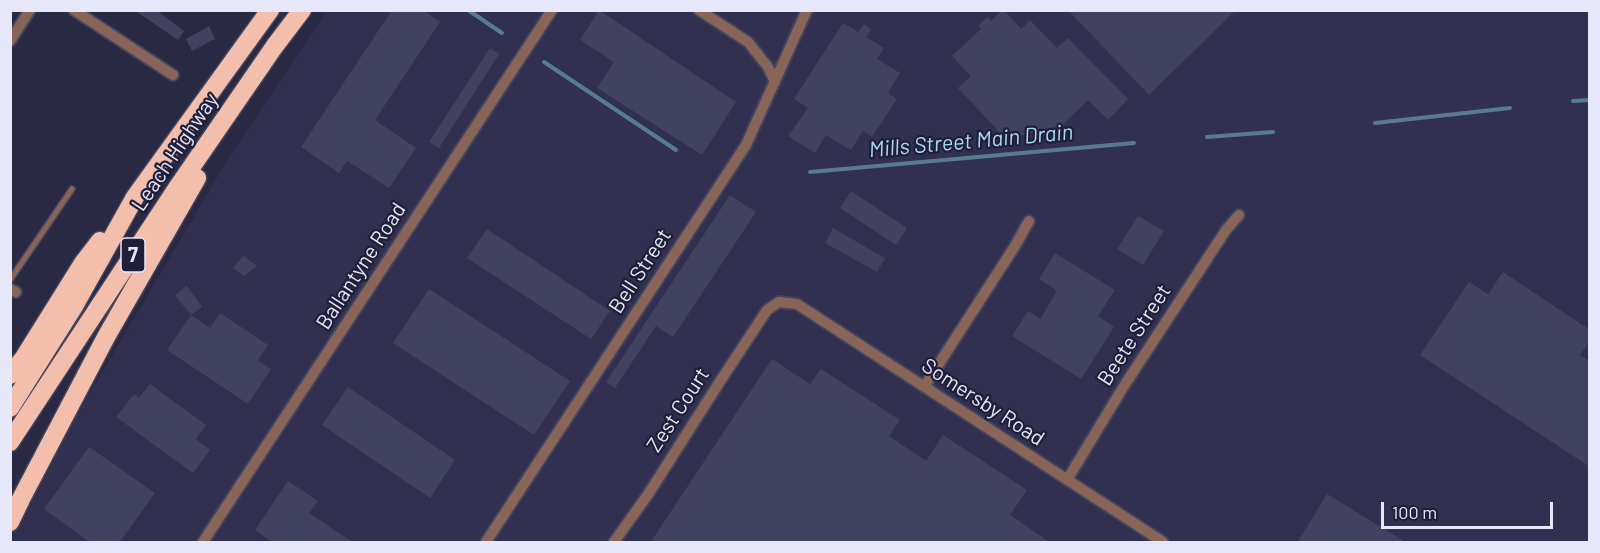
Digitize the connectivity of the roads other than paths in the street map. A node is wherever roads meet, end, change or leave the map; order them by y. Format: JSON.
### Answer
{"nodes":[{"id":1,"x":30,"y":10,"type":"edge"},
{"id":2,"x":74,"y":10,"type":"edge"},
{"id":3,"x":270,"y":10,"type":"edge"},
{"id":4,"x":302,"y":10,"type":"edge"},
{"id":5,"x":552,"y":10,"type":"edge"},
{"id":6,"x":699,"y":10,"type":"edge"},
{"id":7,"x":807,"y":10,"type":"edge"},
{"id":8,"x":10,"y":41,"type":"edge"},
{"id":9,"x":259,"y":70,"type":"junction"},
{"id":10,"x":173,"y":75,"type":"dead end"},
{"id":11,"x":775,"y":82,"type":"junction"},
{"id":12,"x":72,"y":189,"type":"dead end"},
{"id":13,"x":135,"y":197,"type":"junction"},
{"id":14,"x":1239,"y":215,"type":"dead end"},
{"id":15,"x":1029,"y":221,"type":"dead end"},
{"id":16,"x":10,"y":280,"type":"edge"},
{"id":17,"x":779,"y":302,"type":"joint"},
{"id":18,"x":10,"y":375,"type":"edge"},
{"id":19,"x":924,"y":387,"type":"junction"},
{"id":20,"x":10,"y":408,"type":"edge"},
{"id":21,"x":10,"y":442,"type":"edge"},
{"id":22,"x":1066,"y":480,"type":"junction"},
{"id":23,"x":10,"y":522,"type":"edge"},
{"id":24,"x":203,"y":543,"type":"edge"},
{"id":25,"x":486,"y":543,"type":"edge"},
{"id":26,"x":614,"y":543,"type":"edge"},
{"id":27,"x":1163,"y":543,"type":"edge"}],
"edges":[{"from":1,"to":8,"type":"street"},
{"from":2,"to":10,"type":"street"},
{"from":3,"to":13,"type":"highway","name":"Leach Highway","number":"7"},
{"from":4,"to":9,"type":"highway","name":"Leach Highway","number":"7"},
{"from":5,"to":24,"type":"street","name":"Ballantyne Road"},
{"from":6,"to":11,"type":"street"},
{"from":7,"to":11,"type":"street","name":"Bell Street"},
{"from":9,"to":21,"type":"highway","name":"Leach Highway","number":"7"},
{"from":9,"to":23,"type":"highway"},
{"from":11,"to":25,"type":"street","name":"Bell Street"},
{"from":12,"to":16,"type":"lane"},
{"from":13,"to":18,"type":"highway"},
{"from":13,"to":20,"type":"highway","name":"Leach Highway","number":"7"},
{"from":14,"to":22,"type":"street","name":"Beete Street"},
{"from":15,"to":19,"type":"street"},
{"from":17,"to":19,"type":"street","name":"Somersby Road"},
{"from":17,"to":26,"type":"street","name":"Zest Court"},
{"from":19,"to":22,"type":"street","name":"Somersby Road"},
{"from":22,"to":27,"type":"street","name":"Somersby Road"}]}
